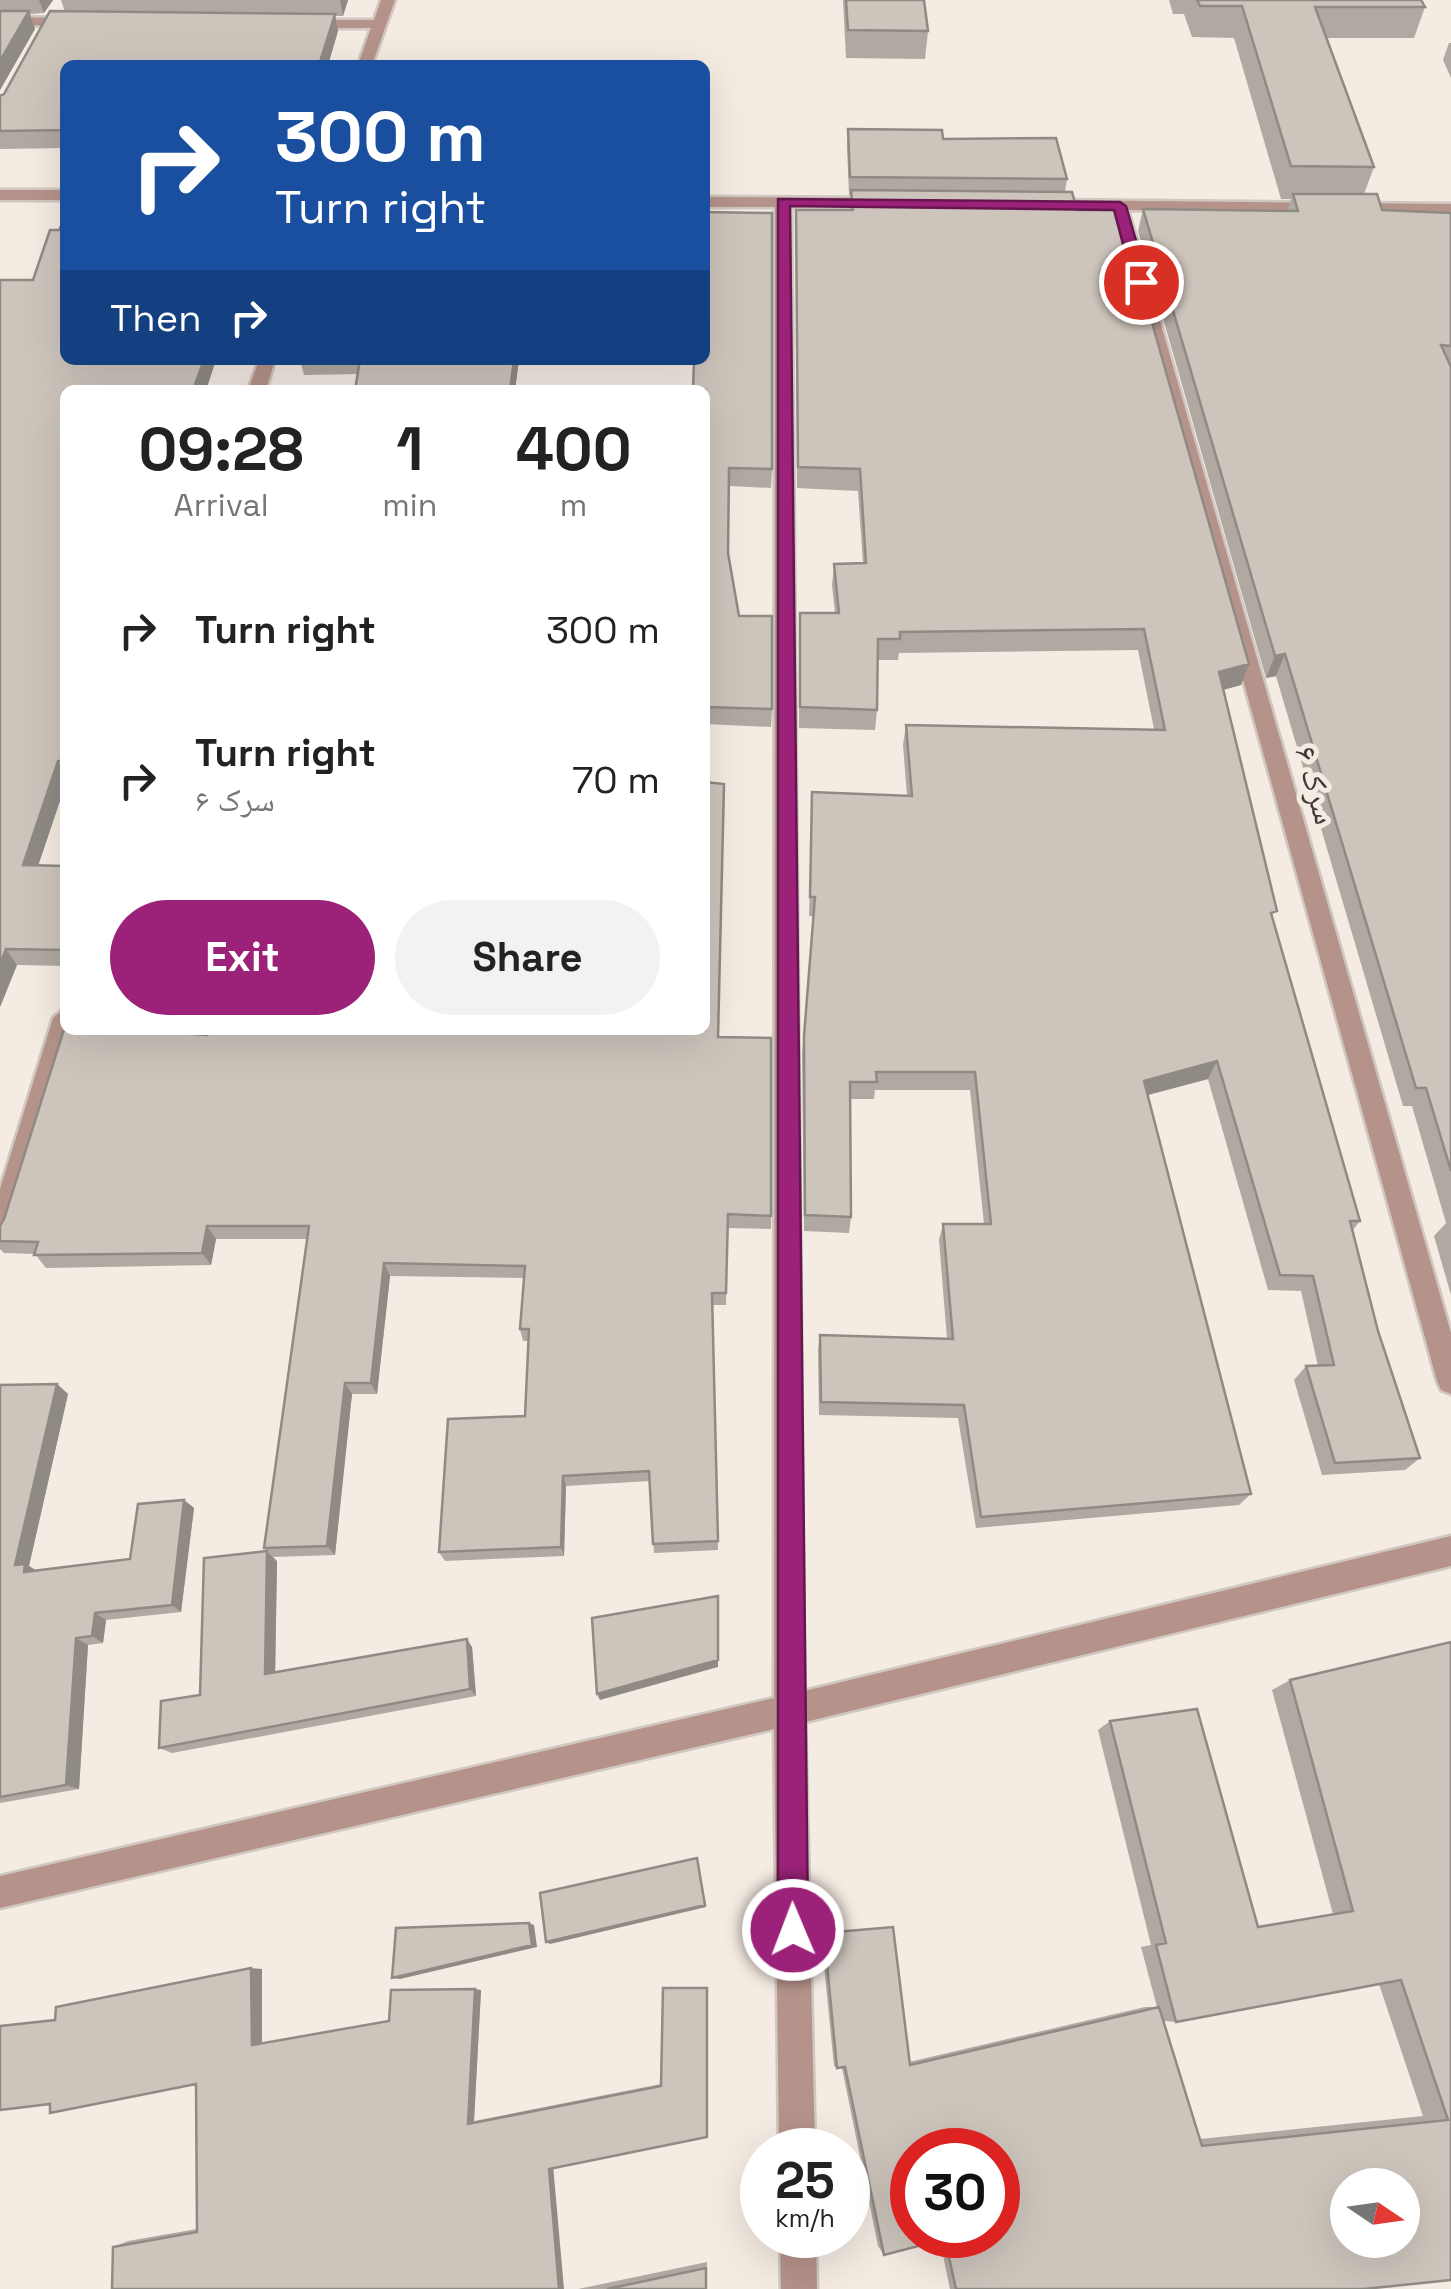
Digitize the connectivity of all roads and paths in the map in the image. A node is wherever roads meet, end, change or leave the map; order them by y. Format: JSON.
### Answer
{"nodes":[{"id":1,"x":62,"y":0,"type":"edge"},
{"id":2,"x":388,"y":0,"type":"edge"},
{"id":3,"x":0,"y":21,"type":"edge"},
{"id":4,"x":50,"y":22,"type":"junction"},
{"id":5,"x":88,"y":22,"type":"edge"},
{"id":6,"x":283,"y":24,"type":"edge"},
{"id":7,"x":380,"y":24,"type":"junction"},
{"id":8,"x":41,"y":36,"type":"edge"},
{"id":9,"x":367,"y":60,"type":"edge"},
{"id":10,"x":0,"y":195,"type":"edge"},
{"id":11,"x":60,"y":195,"type":"edge"},
{"id":12,"x":710,"y":202,"type":"edge"},
{"id":13,"x":783,"y":202,"type":"junction"},
{"id":14,"x":902,"y":204,"type":"edge"},
{"id":15,"x":1020,"y":205,"type":"edge"},
{"id":16,"x":1120,"y":206,"type":"junction"},
{"id":17,"x":1451,"y":209,"type":"edge"},
{"id":18,"x":60,"y":1034,"type":"edge"},
{"id":19,"x":0,"y":1231,"type":"edge"},
{"id":20,"x":1451,"y":1381,"type":"edge"},
{"id":21,"x":1451,"y":1551,"type":"edge"},
{"id":22,"x":789,"y":1710,"type":"junction"},
{"id":23,"x":0,"y":1892,"type":"edge"},
{"id":24,"x":796,"y":2128,"type":"edge"},
{"id":25,"x":798,"y":2258,"type":"edge"},
{"id":26,"x":799,"y":2289,"type":"edge"}],
"edges":[{"from":1,"to":4,"type":"street"},
{"from":2,"to":7,"type":"street"},
{"from":3,"to":4,"type":"street"},
{"from":4,"to":5,"type":"street"},
{"from":4,"to":8,"type":"street"},
{"from":6,"to":7,"type":"street"},
{"from":7,"to":9,"type":"street"},
{"from":10,"to":11,"type":"street"},
{"from":12,"to":13,"type":"street"},
{"from":13,"to":14,"type":"street"},
{"from":13,"to":22,"type":"street"},
{"from":15,"to":16,"type":"street"},
{"from":16,"to":17,"type":"street"},
{"from":16,"to":20,"type":"street","name":"سرک ۶"},
{"from":18,"to":19,"type":"street"},
{"from":21,"to":22,"type":"street"},
{"from":22,"to":23,"type":"street"},
{"from":22,"to":24,"type":"street"},
{"from":25,"to":26,"type":"street"}]}
